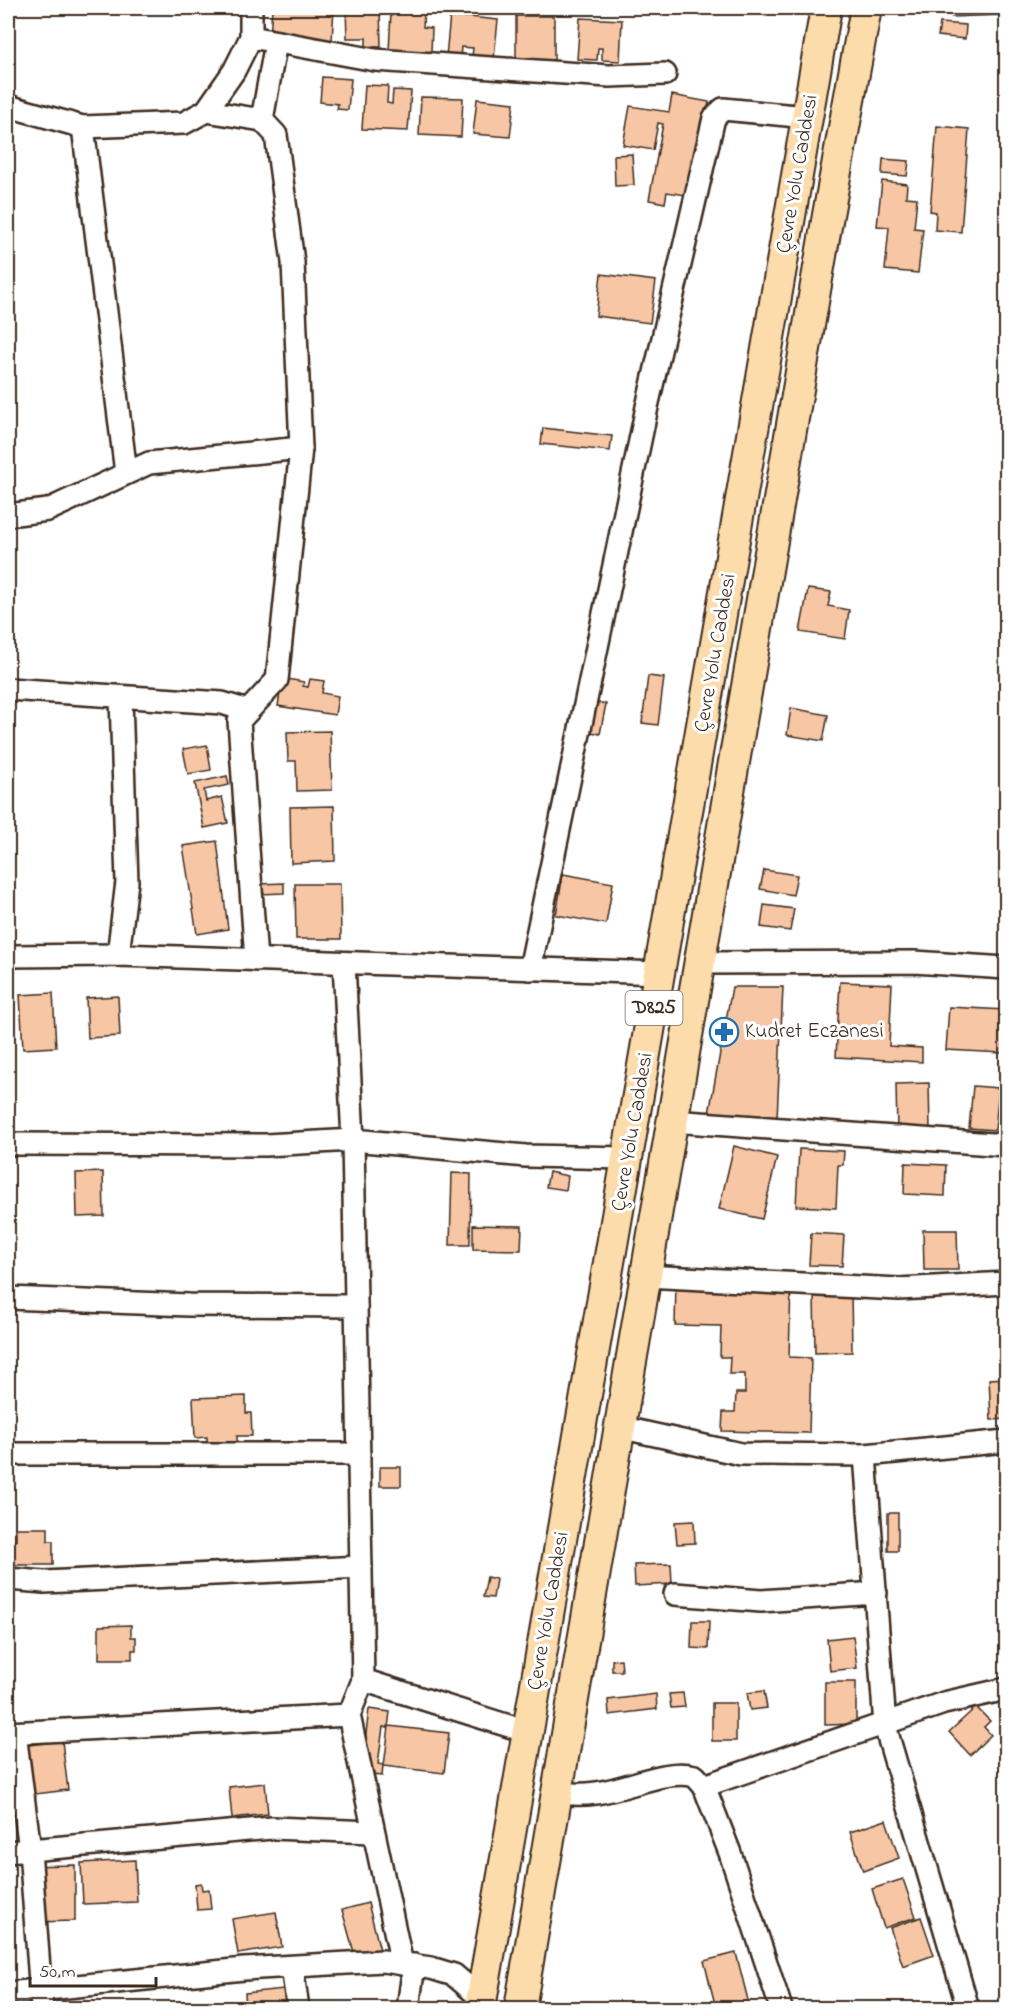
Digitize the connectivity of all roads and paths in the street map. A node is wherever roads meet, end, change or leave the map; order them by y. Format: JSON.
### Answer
{"nodes":[{"id":1,"x":251,"y":8,"type":"edge"},
{"id":2,"x":826,"y":8,"type":"edge"},
{"id":3,"x":866,"y":8,"type":"edge"},
{"id":4,"x":251,"y":37,"type":"junction"},
{"id":5,"x":276,"y":42,"type":"junction"},
{"id":6,"x":664,"y":74,"type":"dead end"},
{"id":7,"x":8,"y":106,"type":"edge"},
{"id":8,"x":206,"y":111,"type":"junction"},
{"id":9,"x":807,"y":117,"type":"junction"},
{"id":10,"x":262,"y":120,"type":"junction"},
{"id":11,"x":83,"y":127,"type":"junction"},
{"id":12,"x":302,"y":448,"type":"junction"},
{"id":13,"x":126,"y":473,"type":"junction"},
{"id":14,"x":8,"y":515,"type":"edge"},
{"id":15,"x":8,"y":688,"type":"edge"},
{"id":16,"x":122,"y":698,"type":"junction"},
{"id":17,"x":248,"y":711,"type":"junction"},
{"id":18,"x":118,"y":955,"type":"junction"},
{"id":19,"x":8,"y":956,"type":"edge"},
{"id":20,"x":256,"y":960,"type":"junction"},
{"id":21,"x":344,"y":963,"type":"junction"},
{"id":22,"x":699,"y":963,"type":"junction"},
{"id":23,"x":1006,"y":968,"type":"edge"},
{"id":24,"x":530,"y":969,"type":"junction"},
{"id":25,"x":661,"y":973,"type":"junction"},
{"id":26,"x":672,"y":1121,"type":"junction"},
{"id":27,"x":353,"y":1140,"type":"junction"},
{"id":28,"x":8,"y":1144,"type":"edge"},
{"id":29,"x":1006,"y":1145,"type":"edge"},
{"id":30,"x":628,"y":1158,"type":"junction"},
{"id":31,"x":645,"y":1276,"type":"junction"},
{"id":32,"x":1006,"y":1282,"type":"edge"},
{"id":33,"x":8,"y":1298,"type":"edge"},
{"id":34,"x":356,"y":1306,"type":"junction"},
{"id":35,"x":620,"y":1427,"type":"junction"},
{"id":36,"x":1006,"y":1442,"type":"edge"},
{"id":37,"x":8,"y":1454,"type":"edge"},
{"id":38,"x":359,"y":1454,"type":"junction"},
{"id":39,"x":865,"y":1455,"type":"junction"},
{"id":40,"x":361,"y":1567,"type":"junction"},
{"id":41,"x":8,"y":1579,"type":"edge"},
{"id":42,"x":876,"y":1593,"type":"junction"},
{"id":43,"x":675,"y":1594,"type":"dead end"},
{"id":44,"x":363,"y":1680,"type":"junction"},
{"id":45,"x":1006,"y":1689,"type":"edge"},
{"id":46,"x":348,"y":1715,"type":"junction"},
{"id":47,"x":885,"y":1724,"type":"junction"},
{"id":48,"x":528,"y":1732,"type":"junction"},
{"id":49,"x":11,"y":1733,"type":"edge"},
{"id":50,"x":704,"y":1786,"type":"junction"},
{"id":51,"x":557,"y":1792,"type":"junction"},
{"id":52,"x":374,"y":1832,"type":"junction"},
{"id":53,"x":30,"y":1850,"type":"junction"},
{"id":54,"x":8,"y":1852,"type":"edge"},
{"id":55,"x":408,"y":1964,"type":"junction"},
{"id":56,"x":292,"y":1967,"type":"junction"},
{"id":57,"x":8,"y":1993,"type":"edge"},
{"id":58,"x":42,"y":1999,"type":"edge"},
{"id":59,"x":480,"y":2003,"type":"edge"},
{"id":60,"x":298,"y":2008,"type":"edge"},
{"id":61,"x":408,"y":2008,"type":"edge"},
{"id":62,"x":520,"y":2008,"type":"edge"},
{"id":63,"x":781,"y":2008,"type":"edge"},
{"id":64,"x":968,"y":2008,"type":"edge"}],
"edges":[{"from":1,"to":4,"type":"street"},
{"from":2,"to":9,"type":"highway","name":"Çevre Yolu Caddesi","number":"D825"},
{"from":3,"to":22,"type":"highway","name":"Çevre Yolu Caddesi","number":"D825"},
{"from":4,"to":5,"type":"street"},
{"from":4,"to":8,"type":"street"},
{"from":5,"to":6,"type":"street"},
{"from":5,"to":10,"type":"street"},
{"from":7,"to":11,"type":"street"},
{"from":8,"to":10,"type":"street"},
{"from":8,"to":11,"type":"street"},
{"from":9,"to":24,"type":"street"},
{"from":9,"to":25,"type":"highway","name":"Çevre Yolu Caddesi","number":"D825"},
{"from":10,"to":12,"type":"street"},
{"from":11,"to":13,"type":"street"},
{"from":12,"to":13,"type":"street"},
{"from":12,"to":17,"type":"street"},
{"from":13,"to":14,"type":"street"},
{"from":15,"to":16,"type":"street"},
{"from":16,"to":17,"type":"street"},
{"from":16,"to":18,"type":"street"},
{"from":17,"to":20,"type":"street"},
{"from":18,"to":19,"type":"street"},
{"from":18,"to":20,"type":"street"},
{"from":20,"to":21,"type":"street"},
{"from":21,"to":24,"type":"street"},
{"from":21,"to":27,"type":"street"},
{"from":22,"to":23,"type":"street"},
{"from":22,"to":26,"type":"highway","name":"Çevre Yolu Caddesi","number":"D825"},
{"from":24,"to":25,"type":"street"},
{"from":25,"to":30,"type":"highway","name":"Çevre Yolu Caddesi","number":"D825"},
{"from":26,"to":29,"type":"street"},
{"from":26,"to":31,"type":"highway","name":"Çevre Yolu Caddesi","number":"D825"},
{"from":27,"to":28,"type":"street"},
{"from":27,"to":30,"type":"street"},
{"from":27,"to":34,"type":"street"},
{"from":30,"to":48,"type":"highway","name":"Çevre Yolu Caddesi","number":"D825"},
{"from":31,"to":32,"type":"street"},
{"from":31,"to":35,"type":"highway","name":"Çevre Yolu Caddesi","number":"D825"},
{"from":33,"to":34,"type":"street"},
{"from":34,"to":38,"type":"street"},
{"from":35,"to":39,"type":"street"},
{"from":35,"to":51,"type":"highway","name":"Çevre Yolu Caddesi","number":"D825"},
{"from":36,"to":39,"type":"street"},
{"from":37,"to":38,"type":"street"},
{"from":38,"to":40,"type":"street"},
{"from":39,"to":42,"type":"street"},
{"from":40,"to":41,"type":"street"},
{"from":40,"to":44,"type":"street"},
{"from":42,"to":43,"type":"street"},
{"from":42,"to":47,"type":"street"},
{"from":44,"to":46,"type":"street"},
{"from":44,"to":48,"type":"street"},
{"from":45,"to":47,"type":"street"},
{"from":46,"to":49,"type":"street"},
{"from":46,"to":52,"type":"street"},
{"from":47,"to":50,"type":"street"},
{"from":47,"to":64,"type":"street"},
{"from":48,"to":59,"type":"highway","name":"Çevre Yolu Caddesi","number":"D825"},
{"from":49,"to":53,"type":"street"},
{"from":50,"to":51,"type":"street"},
{"from":50,"to":63,"type":"street"},
{"from":51,"to":62,"type":"highway","name":"Çevre Yolu Caddesi","number":"D825"},
{"from":52,"to":53,"type":"street"},
{"from":52,"to":55,"type":"street"},
{"from":53,"to":54,"type":"street"},
{"from":53,"to":58,"type":"street"},
{"from":55,"to":56,"type":"street"},
{"from":55,"to":59,"type":"street"},
{"from":55,"to":61,"type":"street"},
{"from":56,"to":58,"type":"street"},
{"from":56,"to":60,"type":"street"},
{"from":57,"to":58,"type":"street"}]}
